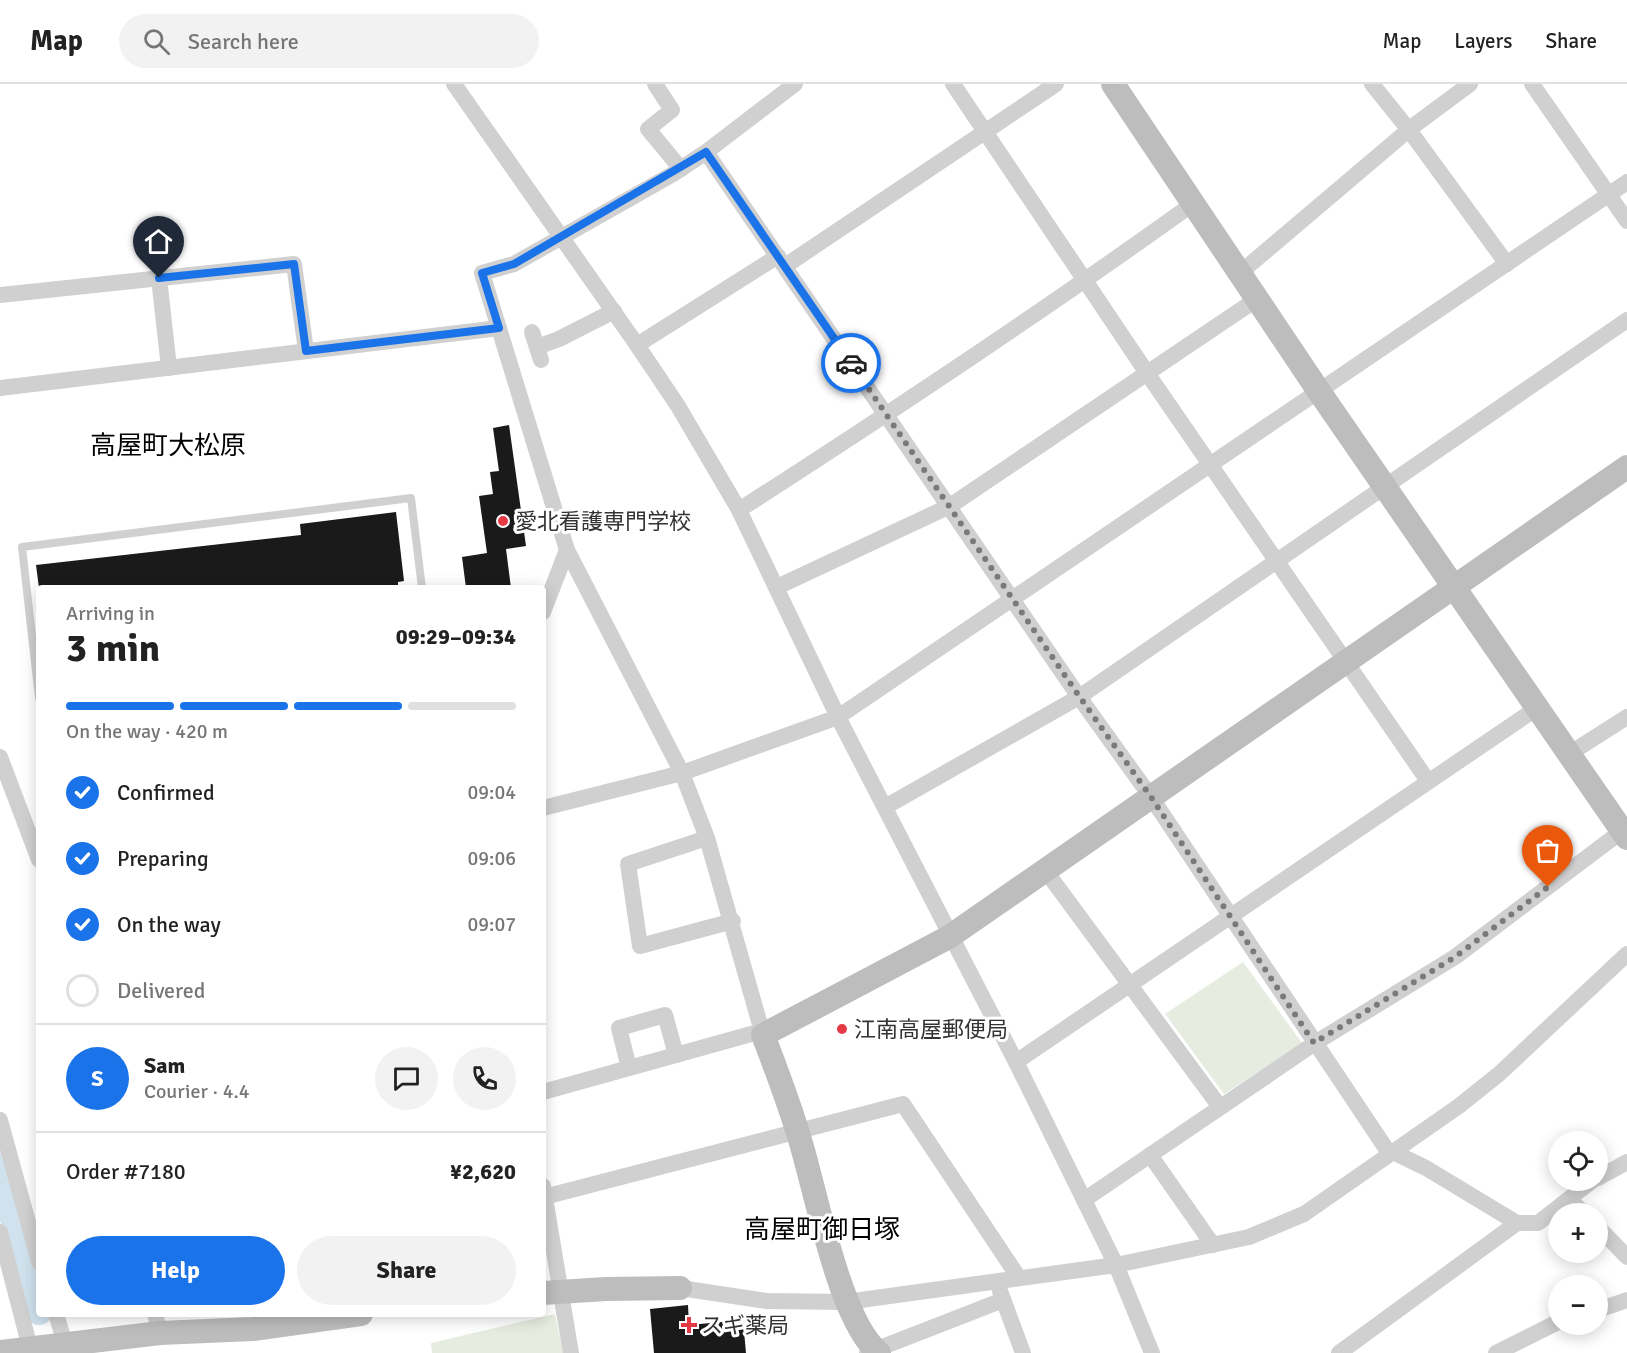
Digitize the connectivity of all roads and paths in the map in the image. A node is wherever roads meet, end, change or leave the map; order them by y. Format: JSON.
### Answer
{"nodes":[{"id":1,"x":454,"y":84,"type":"edge"},
{"id":2,"x":655,"y":84,"type":"edge"},
{"id":3,"x":795,"y":84,"type":"edge"},
{"id":4,"x":953,"y":84,"type":"edge"},
{"id":5,"x":1056,"y":84,"type":"edge"},
{"id":6,"x":1113,"y":84,"type":"edge"},
{"id":7,"x":1372,"y":84,"type":"edge"},
{"id":8,"x":1470,"y":84,"type":"edge"},
{"id":9,"x":1532,"y":84,"type":"edge"},
{"id":10,"x":1409,"y":130,"type":"junction"},
{"id":11,"x":985,"y":131,"type":"junction"},
{"id":12,"x":706,"y":152,"type":"junction"},
{"id":13,"x":681,"y":169,"type":"junction"},
{"id":14,"x":1627,"y":182,"type":"edge"},
{"id":15,"x":1608,"y":195,"type":"junction"},
{"id":16,"x":1194,"y":203,"type":"junction"},
{"id":17,"x":1627,"y":221,"type":"edge"},
{"id":18,"x":561,"y":237,"type":"junction"},
{"id":19,"x":782,"y":261,"type":"junction"},
{"id":20,"x":1507,"y":264,"type":"junction"},
{"id":21,"x":1240,"y":273,"type":"junction"},
{"id":22,"x":159,"y":278,"type":"junction"},
{"id":23,"x":1086,"y":281,"type":"junction"},
{"id":24,"x":0,"y":295,"type":"edge"},
{"id":25,"x":1257,"y":299,"type":"junction"},
{"id":26,"x":614,"y":311,"type":"junction"},
{"id":27,"x":1627,"y":320,"type":"edge"},
{"id":28,"x":499,"y":328,"type":"junction"},
{"id":29,"x":637,"y":345,"type":"junction"},
{"id":30,"x":537,"y":346,"type":"dead end"},
{"id":31,"x":306,"y":351,"type":"junction"},
{"id":32,"x":170,"y":368,"type":"junction"},
{"id":33,"x":1147,"y":373,"type":"junction"},
{"id":34,"x":0,"y":388,"type":"edge"},
{"id":35,"x":1318,"y":390,"type":"junction"},
{"id":36,"x":887,"y":415,"type":"junction"},
{"id":37,"x":1210,"y":465,"type":"junction"},
{"id":38,"x":1627,"y":467,"type":"edge"},
{"id":39,"x":1386,"y":488,"type":"junction"},
{"id":40,"x":950,"y":507,"type":"junction"},
{"id":41,"x":739,"y":510,"type":"junction"},
{"id":42,"x":567,"y":550,"type":"junction"},
{"id":43,"x":1277,"y":561,"type":"junction"},
{"id":44,"x":422,"y":585,"type":"edge"},
{"id":45,"x":777,"y":587,"type":"junction"},
{"id":46,"x":1455,"y":587,"type":"junction"},
{"id":47,"x":1012,"y":599,"type":"junction"},
{"id":48,"x":546,"y":604,"type":"edge"},
{"id":49,"x":1346,"y":663,"type":"junction"},
{"id":50,"x":36,"y":671,"type":"edge"},
{"id":51,"x":1079,"y":696,"type":"junction"},
{"id":52,"x":1537,"y":708,"type":"junction"},
{"id":53,"x":838,"y":717,"type":"junction"},
{"id":54,"x":1627,"y":717,"type":"edge"},
{"id":55,"x":1569,"y":754,"type":"junction"},
{"id":56,"x":0,"y":757,"type":"edge"},
{"id":57,"x":682,"y":773,"type":"junction"},
{"id":58,"x":1428,"y":781,"type":"junction"},
{"id":59,"x":1151,"y":797,"type":"junction"},
{"id":60,"x":546,"y":807,"type":"edge"},
{"id":61,"x":885,"y":807,"type":"junction"},
{"id":62,"x":1623,"y":828,"type":"edge"},
{"id":63,"x":34,"y":831,"type":"edge"},
{"id":64,"x":707,"y":838,"type":"junction"},
{"id":65,"x":1045,"y":870,"type":"junction"},
{"id":66,"x":1230,"y":916,"type":"junction"},
{"id":67,"x":733,"y":921,"type":"junction"},
{"id":68,"x":949,"y":937,"type":"junction"},
{"id":69,"x":1627,"y":954,"type":"edge"},
{"id":70,"x":1131,"y":983,"type":"junction"},
{"id":71,"x":763,"y":1033,"type":"junction"},
{"id":72,"x":1314,"y":1043,"type":"junction"},
{"id":73,"x":676,"y":1055,"type":"junction"},
{"id":74,"x":1016,"y":1062,"type":"junction"},
{"id":75,"x":629,"y":1068,"type":"junction"},
{"id":76,"x":546,"y":1091,"type":"edge"},
{"id":77,"x":1220,"y":1107,"type":"junction"},
{"id":78,"x":0,"y":1120,"type":"edge"},
{"id":79,"x":797,"y":1131,"type":"junction"},
{"id":80,"x":1390,"y":1152,"type":"junction"},
{"id":81,"x":1150,"y":1155,"type":"junction"},
{"id":82,"x":1627,"y":1162,"type":"edge"},
{"id":83,"x":1608,"y":1172,"type":"edge"},
{"id":84,"x":546,"y":1191,"type":"edge"},
{"id":85,"x":1580,"y":1191,"type":"edge"},
{"id":86,"x":1570,"y":1199,"type":"junction"},
{"id":87,"x":1084,"y":1200,"type":"junction"},
{"id":88,"x":1574,"y":1203,"type":"edge"},
{"id":89,"x":546,"y":1216,"type":"edge"},
{"id":90,"x":1517,"y":1223,"type":"junction"},
{"id":91,"x":0,"y":1233,"type":"edge"},
{"id":92,"x":1608,"y":1237,"type":"edge"},
{"id":93,"x":1213,"y":1245,"type":"junction"},
{"id":94,"x":36,"y":1251,"type":"edge"},
{"id":95,"x":1627,"y":1257,"type":"edge"},
{"id":96,"x":1116,"y":1265,"type":"junction"},
{"id":97,"x":1019,"y":1278,"type":"junction"},
{"id":98,"x":996,"y":1282,"type":"junction"},
{"id":99,"x":680,"y":1288,"type":"joint"},
{"id":100,"x":552,"y":1293,"type":"edge"},
{"id":101,"x":1003,"y":1299,"type":"junction"},
{"id":102,"x":1627,"y":1300,"type":"edge"},
{"id":103,"x":846,"y":1302,"type":"junction"},
{"id":104,"x":1608,"y":1307,"type":"edge"},
{"id":105,"x":57,"y":1317,"type":"edge"},
{"id":106,"x":339,"y":1317,"type":"edge"},
{"id":107,"x":158,"y":1324,"type":"edge"},
{"id":108,"x":1548,"y":1327,"type":"edge"},
{"id":109,"x":30,"y":1348,"type":"junction"},
{"id":110,"x":67,"y":1349,"type":"edge"},
{"id":111,"x":0,"y":1352,"type":"edge"},
{"id":112,"x":873,"y":1352,"type":"edge"},
{"id":113,"x":571,"y":1353,"type":"edge"},
{"id":114,"x":1023,"y":1353,"type":"edge"},
{"id":115,"x":1152,"y":1353,"type":"edge"},
{"id":116,"x":1339,"y":1353,"type":"edge"},
{"id":117,"x":1496,"y":1353,"type":"edge"}],
"edges":[{"from":1,"to":18,"type":"street"},
{"from":2,"to":13,"type":"street"},
{"from":3,"to":12,"type":"street"},
{"from":4,"to":11,"type":"street"},
{"from":5,"to":11,"type":"street"},
{"from":6,"to":16,"type":"street"},
{"from":7,"to":10,"type":"street"},
{"from":8,"to":10,"type":"street"},
{"from":9,"to":15,"type":"street"},
{"from":10,"to":20,"type":"street"},
{"from":10,"to":21,"type":"street"},
{"from":11,"to":19,"type":"street"},
{"from":11,"to":23,"type":"street"},
{"from":12,"to":13,"type":"street"},
{"from":12,"to":19,"type":"street"},
{"from":13,"to":18,"type":"street"},
{"from":14,"to":15,"type":"street"},
{"from":15,"to":17,"type":"street"},
{"from":15,"to":20,"type":"street"},
{"from":16,"to":21,"type":"street"},
{"from":16,"to":23,"type":"street"},
{"from":18,"to":26,"type":"street"},
{"from":18,"to":28,"type":"street"},
{"from":19,"to":29,"type":"street"},
{"from":19,"to":36,"type":"street"},
{"from":20,"to":35,"type":"street"},
{"from":21,"to":25,"type":"street"},
{"from":22,"to":24,"type":"street"},
{"from":22,"to":31,"type":"street"},
{"from":22,"to":32,"type":"street"},
{"from":23,"to":33,"type":"street"},
{"from":23,"to":36,"type":"street"},
{"from":25,"to":33,"type":"street"},
{"from":25,"to":35,"type":"street"},
{"from":26,"to":29,"type":"street"},
{"from":26,"to":30,"type":"street"},
{"from":27,"to":39,"type":"street"},
{"from":28,"to":31,"type":"street"},
{"from":28,"to":42,"type":"street"},
{"from":29,"to":41,"type":"street"},
{"from":31,"to":32,"type":"street"},
{"from":32,"to":34,"type":"street"},
{"from":33,"to":37,"type":"street"},
{"from":33,"to":40,"type":"street"},
{"from":35,"to":37,"type":"street"},
{"from":35,"to":39,"type":"street"},
{"from":36,"to":40,"type":"street"},
{"from":36,"to":41,"type":"street"},
{"from":37,"to":43,"type":"street"},
{"from":37,"to":47,"type":"street"},
{"from":38,"to":46,"type":"street"},
{"from":39,"to":43,"type":"street"},
{"from":39,"to":46,"type":"street"},
{"from":40,"to":45,"type":"street"},
{"from":40,"to":47,"type":"street"},
{"from":41,"to":45,"type":"street"},
{"from":42,"to":48,"type":"street"},
{"from":42,"to":57,"type":"street"},
{"from":43,"to":49,"type":"street"},
{"from":43,"to":51,"type":"street"},
{"from":44,"to":50,"type":"lane"},
{"from":45,"to":53,"type":"street"},
{"from":46,"to":49,"type":"street"},
{"from":46,"to":52,"type":"street"},
{"from":47,"to":51,"type":"street"},
{"from":47,"to":53,"type":"street"},
{"from":49,"to":58,"type":"street"},
{"from":49,"to":59,"type":"street"},
{"from":51,"to":59,"type":"street"},
{"from":51,"to":61,"type":"street"},
{"from":52,"to":55,"type":"street"},
{"from":52,"to":58,"type":"street"},
{"from":53,"to":57,"type":"street"},
{"from":53,"to":61,"type":"street"},
{"from":54,"to":55,"type":"street"},
{"from":55,"to":62,"type":"street"},
{"from":56,"to":63,"type":"street"},
{"from":57,"to":60,"type":"street"},
{"from":57,"to":64,"type":"street"},
{"from":58,"to":66,"type":"street"},
{"from":59,"to":65,"type":"street"},
{"from":59,"to":66,"type":"street"},
{"from":61,"to":68,"type":"street"},
{"from":62,"to":72,"type":"street"},
{"from":64,"to":67,"type":"street"},
{"from":64,"to":67,"type":"street"},
{"from":65,"to":68,"type":"street"},
{"from":65,"to":70,"type":"street"},
{"from":66,"to":70,"type":"street"},
{"from":66,"to":72,"type":"street"},
{"from":67,"to":71,"type":"street"},
{"from":68,"to":71,"type":"street"},
{"from":68,"to":74,"type":"street"},
{"from":69,"to":80,"type":"street"},
{"from":70,"to":74,"type":"street"},
{"from":70,"to":77,"type":"street"},
{"from":71,"to":73,"type":"street"},
{"from":71,"to":79,"type":"street"},
{"from":72,"to":77,"type":"street"},
{"from":72,"to":80,"type":"street"},
{"from":73,"to":75,"type":"street"},
{"from":73,"to":75,"type":"street"},
{"from":74,"to":87,"type":"street"},
{"from":75,"to":76,"type":"street"},
{"from":77,"to":81,"type":"street"},
{"from":78,"to":94,"type":"street"},
{"from":79,"to":84,"type":"street"},
{"from":79,"to":97,"type":"street"},
{"from":79,"to":103,"type":"street"},
{"from":80,"to":90,"type":"street"},
{"from":80,"to":93,"type":"street"},
{"from":81,"to":87,"type":"street"},
{"from":81,"to":93,"type":"street"},
{"from":82,"to":83,"type":"street"},
{"from":85,"to":86,"type":"street"},
{"from":86,"to":88,"type":"street"},
{"from":86,"to":90,"type":"street"},
{"from":87,"to":96,"type":"street"},
{"from":89,"to":100,"type":"street"},
{"from":90,"to":116,"type":"street"},
{"from":91,"to":109,"type":"street"},
{"from":92,"to":95,"type":"street"},
{"from":93,"to":96,"type":"street"},
{"from":96,"to":97,"type":"street"},
{"from":96,"to":115,"type":"street"},
{"from":97,"to":98,"type":"street"},
{"from":98,"to":101,"type":"street"},
{"from":98,"to":103,"type":"street"},
{"from":99,"to":100,"type":"street"},
{"from":99,"to":103,"type":"street"},
{"from":100,"to":113,"type":"street"},
{"from":101,"to":112,"type":"street"},
{"from":101,"to":114,"type":"street"},
{"from":102,"to":104,"type":"street"},
{"from":103,"to":112,"type":"street"},
{"from":105,"to":110,"type":"street"},
{"from":106,"to":107,"type":"street"},
{"from":107,"to":110,"type":"street"},
{"from":108,"to":117,"type":"street"},
{"from":109,"to":110,"type":"street"},
{"from":109,"to":111,"type":"street"}]}
